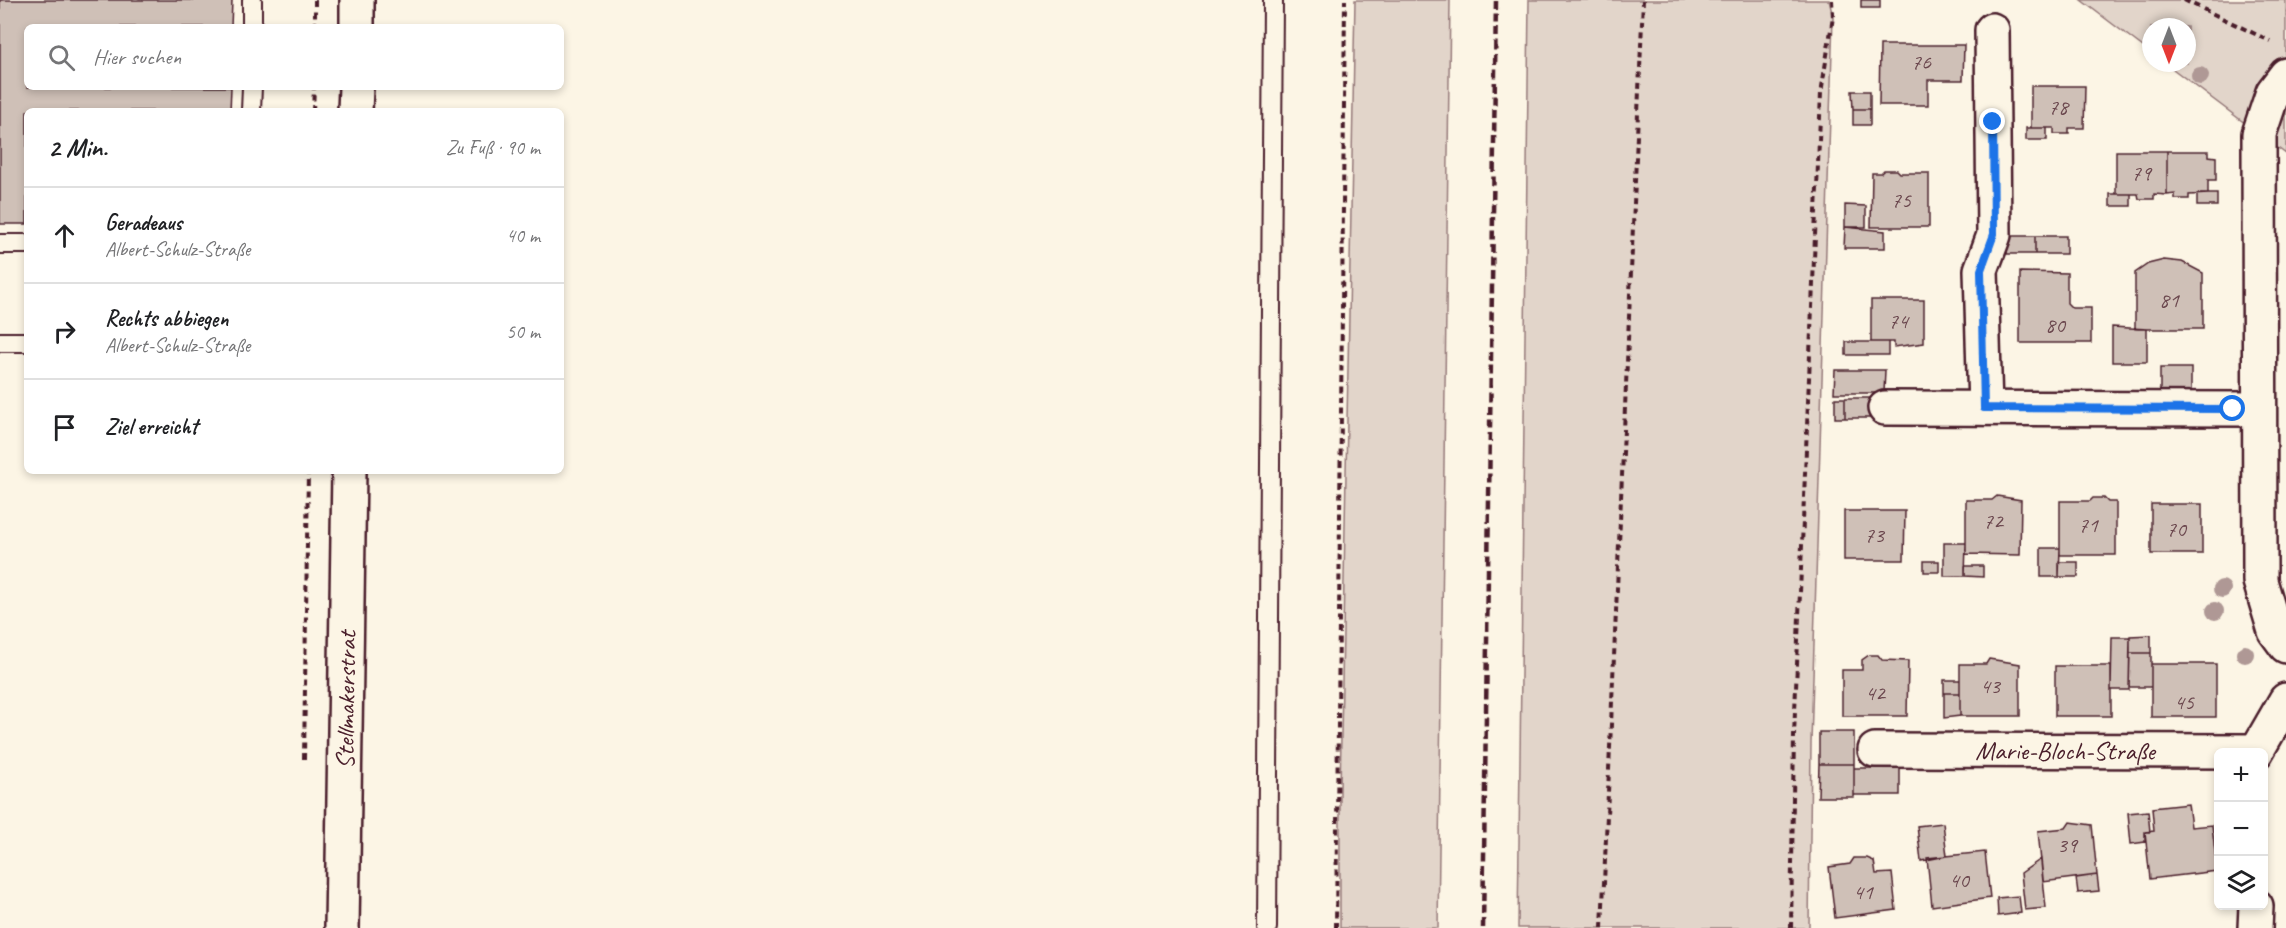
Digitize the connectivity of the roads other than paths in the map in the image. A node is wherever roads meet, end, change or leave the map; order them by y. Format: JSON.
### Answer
{"nodes":[{"id":1,"x":252,"y":0,"type":"edge"},
{"id":2,"x":357,"y":0,"type":"edge"},
{"id":3,"x":1273,"y":0,"type":"edge"},
{"id":4,"x":252,"y":24,"type":"edge"},
{"id":5,"x":357,"y":24,"type":"edge"},
{"id":6,"x":1992,"y":30,"type":"dead end"},
{"id":7,"x":2286,"y":75,"type":"edge"},
{"id":8,"x":252,"y":90,"type":"edge"},
{"id":9,"x":356,"y":90,"type":"edge"},
{"id":10,"x":251,"y":108,"type":"edge"},
{"id":11,"x":355,"y":108,"type":"edge"},
{"id":12,"x":0,"y":244,"type":"edge"},
{"id":13,"x":24,"y":244,"type":"edge"},
{"id":14,"x":0,"y":342,"type":"edge"},
{"id":15,"x":24,"y":342,"type":"edge"},
{"id":16,"x":1885,"y":408,"type":"dead end"},
{"id":17,"x":1984,"y":408,"type":"junction"},
{"id":18,"x":2258,"y":409,"type":"junction"},
{"id":19,"x":349,"y":474,"type":"edge"},
{"id":20,"x":2286,"y":646,"type":"edge"},
{"id":21,"x":2286,"y":700,"type":"edge"},
{"id":22,"x":2258,"y":748,"type":"edge"},
{"id":23,"x":1875,"y":750,"type":"dead end"},
{"id":24,"x":2214,"y":752,"type":"edge"},
{"id":25,"x":2256,"y":910,"type":"edge"},
{"id":26,"x":342,"y":928,"type":"edge"},
{"id":27,"x":1268,"y":928,"type":"edge"},
{"id":28,"x":2256,"y":928,"type":"edge"}],
"edges":[{"from":1,"to":4,"type":"lane"},
{"from":2,"to":5,"type":"street"},
{"from":3,"to":27,"type":"lane"},
{"from":6,"to":17,"type":"street"},
{"from":7,"to":18,"type":"street"},
{"from":8,"to":10,"type":"lane"},
{"from":9,"to":11,"type":"street"},
{"from":12,"to":13,"type":"lane"},
{"from":14,"to":15,"type":"lane"},
{"from":16,"to":17,"type":"street"},
{"from":17,"to":18,"type":"street"},
{"from":18,"to":20,"type":"street"},
{"from":19,"to":26,"type":"street","name":"Stellmakerstrat"},
{"from":21,"to":22,"type":"street","name":"Marie-Bloch-Straße"},
{"from":23,"to":24,"type":"street","name":"Marie-Bloch-Straße"},
{"from":25,"to":28,"type":"street"}]}
